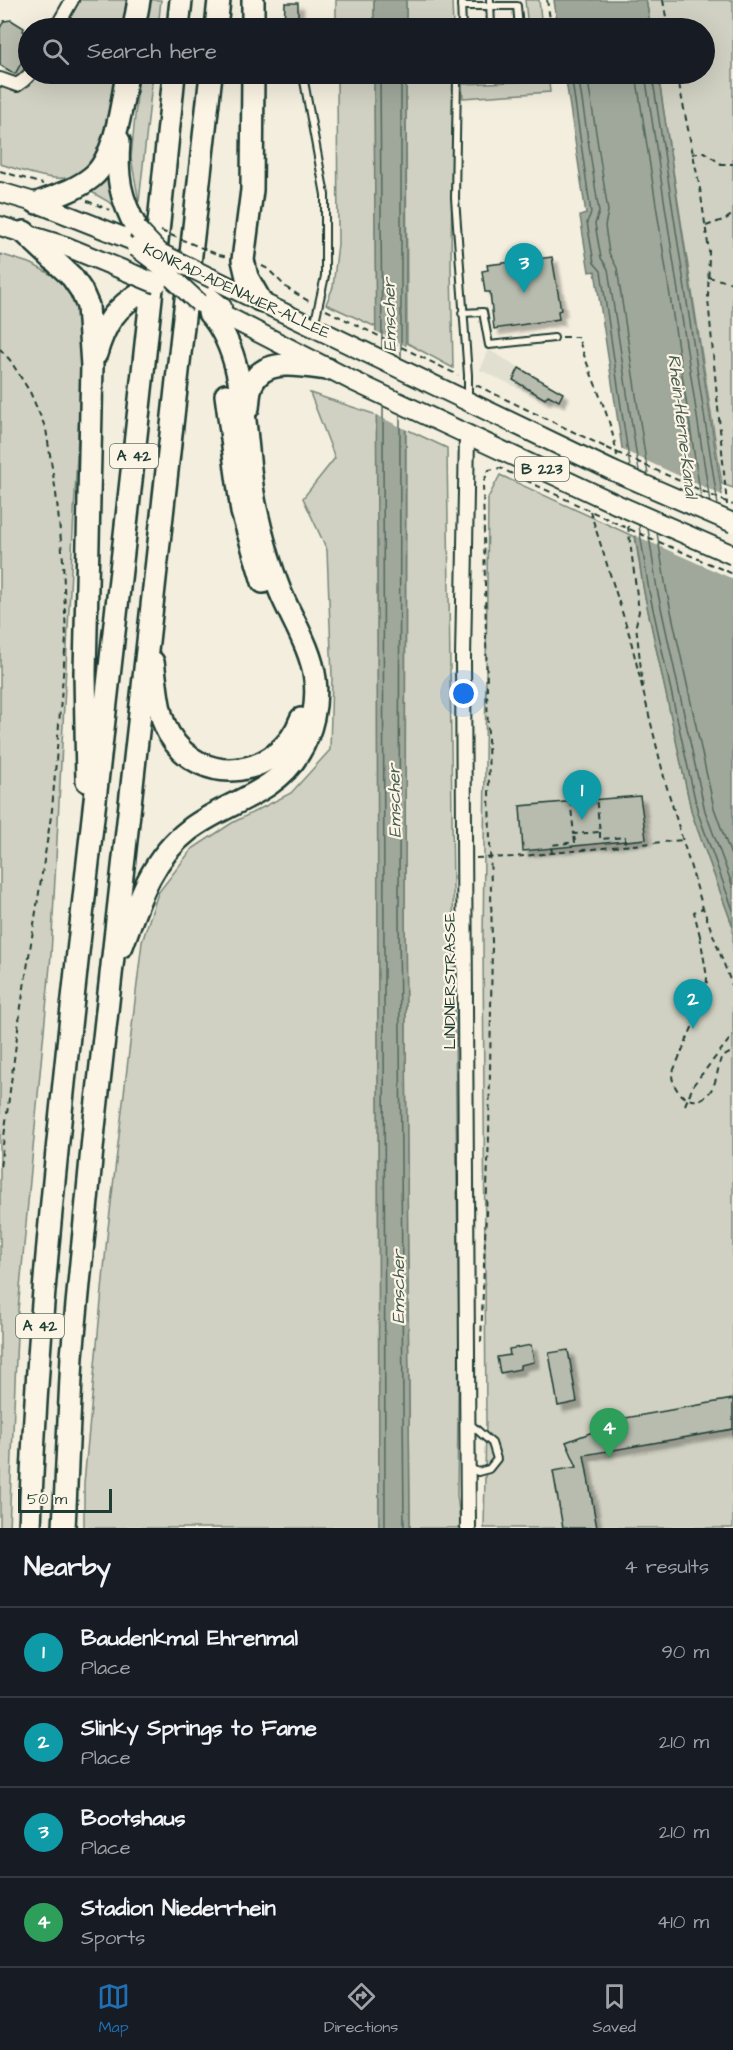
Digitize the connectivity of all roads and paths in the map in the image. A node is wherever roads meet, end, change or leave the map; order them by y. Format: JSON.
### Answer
{"nodes":[{"id":1,"x":72,"y":0,"type":"edge"},
{"id":2,"x":139,"y":0,"type":"edge"},
{"id":3,"x":181,"y":0,"type":"edge"},
{"id":4,"x":219,"y":0,"type":"edge"},
{"id":5,"x":253,"y":0,"type":"edge"},
{"id":6,"x":548,"y":0,"type":"edge"},
{"id":7,"x":663,"y":0,"type":"edge"},
{"id":8,"x":461,"y":3,"type":"edge"},
{"id":9,"x":490,"y":3,"type":"edge"},
{"id":10,"x":517,"y":3,"type":"edge"},
{"id":11,"x":62,"y":18,"type":"edge"},
{"id":12,"x":136,"y":18,"type":"edge"},
{"id":13,"x":179,"y":18,"type":"edge"},
{"id":14,"x":217,"y":18,"type":"edge"},
{"id":15,"x":253,"y":18,"type":"edge"},
{"id":16,"x":462,"y":18,"type":"edge"},
{"id":17,"x":491,"y":18,"type":"edge"},
{"id":18,"x":518,"y":18,"type":"edge"},
{"id":19,"x":550,"y":18,"type":"edge"},
{"id":20,"x":666,"y":18,"type":"edge"},
{"id":21,"x":0,"y":79,"type":"edge"},
{"id":22,"x":18,"y":83,"type":"edge"},
{"id":23,"x":125,"y":84,"type":"edge"},
{"id":24,"x":125,"y":84,"type":"edge"},
{"id":25,"x":173,"y":84,"type":"edge"},
{"id":26,"x":210,"y":84,"type":"edge"},
{"id":27,"x":253,"y":84,"type":"edge"},
{"id":28,"x":305,"y":84,"type":"edge"},
{"id":29,"x":457,"y":84,"type":"edge"},
{"id":30,"x":678,"y":84,"type":"edge"},
{"id":31,"x":692,"y":154,"type":"junction"},
{"id":32,"x":733,"y":164,"type":"edge"},
{"id":33,"x":0,"y":171,"type":"edge"},
{"id":34,"x":0,"y":192,"type":"edge"},
{"id":35,"x":65,"y":192,"type":"junction"},
{"id":36,"x":37,"y":203,"type":"junction"},
{"id":37,"x":733,"y":214,"type":"edge"},
{"id":38,"x":0,"y":226,"type":"edge"},
{"id":39,"x":706,"y":226,"type":"junction"},
{"id":40,"x":24,"y":232,"type":"junction"},
{"id":41,"x":132,"y":235,"type":"junction"},
{"id":42,"x":243,"y":260,"type":"junction"},
{"id":43,"x":708,"y":277,"type":"junction"},
{"id":44,"x":733,"y":283,"type":"edge"},
{"id":45,"x":184,"y":296,"type":"junction"},
{"id":46,"x":260,"y":300,"type":"junction"},
{"id":47,"x":319,"y":307,"type":"junction"},
{"id":48,"x":462,"y":313,"type":"junction"},
{"id":49,"x":314,"y":326,"type":"junction"},
{"id":50,"x":554,"y":338,"type":"dead end"},
{"id":51,"x":0,"y":349,"type":"edge"},
{"id":52,"x":92,"y":366,"type":"junction"},
{"id":53,"x":327,"y":369,"type":"junction"},
{"id":54,"x":450,"y":372,"type":"dead end"},
{"id":55,"x":468,"y":381,"type":"junction"},
{"id":56,"x":468,"y":403,"type":"junction"},
{"id":57,"x":246,"y":435,"type":"junction"},
{"id":58,"x":467,"y":435,"type":"junction"},
{"id":59,"x":725,"y":493,"type":"dead end"},
{"id":60,"x":733,"y":505,"type":"edge"},
{"id":61,"x":590,"y":511,"type":"junction"},
{"id":62,"x":733,"y":523,"type":"edge"},
{"id":63,"x":733,"y":555,"type":"edge"},
{"id":64,"x":733,"y":574,"type":"edge"},
{"id":65,"x":149,"y":635,"type":"junction"},
{"id":66,"x":595,"y":788,"type":"dead end"},
{"id":67,"x":569,"y":790,"type":"dead end"},
{"id":68,"x":600,"y":832,"type":"junction"},
{"id":69,"x":574,"y":834,"type":"junction"},
{"id":70,"x":90,"y":839,"type":"junction"},
{"id":71,"x":682,"y":840,"type":"junction"},
{"id":72,"x":625,"y":846,"type":"junction"},
{"id":73,"x":552,"y":853,"type":"junction"},
{"id":74,"x":491,"y":857,"type":"junction"},
{"id":75,"x":464,"y":858,"type":"junction"},
{"id":76,"x":703,"y":908,"type":"junction"},
{"id":77,"x":111,"y":974,"type":"junction"},
{"id":78,"x":733,"y":988,"type":"edge"},
{"id":79,"x":733,"y":1035,"type":"edge"},
{"id":80,"x":733,"y":1051,"type":"edge"},
{"id":81,"x":685,"y":1105,"type":"dead end"},
{"id":82,"x":0,"y":1168,"type":"edge"},
{"id":83,"x":481,"y":1351,"type":"dead end"},
{"id":84,"x":467,"y":1421,"type":"junction"},
{"id":85,"x":467,"y":1467,"type":"junction"},
{"id":86,"x":30,"y":1528,"type":"edge"},
{"id":87,"x":64,"y":1528,"type":"edge"},
{"id":88,"x":468,"y":1528,"type":"edge"}],
"edges":[{"from":1,"to":11,"type":"street"},
{"from":2,"to":12,"type":"highway"},
{"from":3,"to":13,"type":"highway"},
{"from":4,"to":14,"type":"highway"},
{"from":5,"to":15,"type":"highway"},
{"from":6,"to":19,"type":"path"},
{"from":7,"to":20,"type":"path"},
{"from":8,"to":9,"type":"lane"},
{"from":8,"to":16,"type":"lane"},
{"from":9,"to":10,"type":"lane"},
{"from":9,"to":17,"type":"lane"},
{"from":10,"to":18,"type":"lane"},
{"from":21,"to":22,"type":"street"},
{"from":23,"to":35,"type":"highway"},
{"from":24,"to":41,"type":"highway"},
{"from":25,"to":70,"type":"highway","number":"A 42"},
{"from":26,"to":65,"type":"highway","number":"A 42"},
{"from":27,"to":42,"type":"highway"},
{"from":28,"to":47,"type":"lane"},
{"from":29,"to":48,"type":"lane"},
{"from":30,"to":31,"type":"path"},
{"from":31,"to":32,"type":"path"},
{"from":31,"to":39,"type":"path"},
{"from":33,"to":35,"type":"path"},
{"from":34,"to":36,"type":"main road","name":"KONRAD-ADENAUER-ALLEE","number":"B 223"},
{"from":35,"to":36,"type":"highway"},
{"from":35,"to":41,"type":"path"},
{"from":36,"to":41,"type":"main road","name":"KONRAD-ADENAUER-ALLEE","number":"B 223"},
{"from":37,"to":39,"type":"path"},
{"from":38,"to":40,"type":"main road","name":"KONRAD-ADENAUER-ALLEE","number":"B 223"},
{"from":39,"to":43,"type":"path"},
{"from":40,"to":45,"type":"main road","name":"KONRAD-ADENAUER-ALLEE","number":"B 223"},
{"from":40,"to":52,"type":"highway"},
{"from":41,"to":42,"type":"path","bridge":true},
{"from":41,"to":45,"type":"main road","bridge":true},
{"from":41,"to":45,"type":"main road","name":"KONRAD-ADENAUER-ALLEE","number":"B 223","bridge":true},
{"from":42,"to":46,"type":"highway"},
{"from":42,"to":47,"type":"path"},
{"from":43,"to":44,"type":"path"},
{"from":43,"to":59,"type":"path"},
{"from":45,"to":46,"type":"main road","name":"KONRAD-ADENAUER-ALLEE","number":"B 223"},
{"from":45,"to":52,"type":"highway"},
{"from":45,"to":53,"type":"main road","name":"KONRAD-ADENAUER-ALLEE","number":"B 223"},
{"from":45,"to":57,"type":"highway"},
{"from":45,"to":65,"type":"highway"},
{"from":46,"to":49,"type":"main road","name":"KONRAD-ADENAUER-ALLEE","number":"B 223"},
{"from":47,"to":49,"type":"lane"},
{"from":47,"to":54,"type":"path"},
{"from":48,"to":50,"type":"lane"},
{"from":48,"to":55,"type":"lane"},
{"from":49,"to":56,"type":"main road","name":"KONRAD-ADENAUER-ALLEE","number":"B 223"},
{"from":51,"to":82,"type":"path"},
{"from":52,"to":70,"type":"highway"},
{"from":53,"to":57,"type":"highway"},
{"from":53,"to":58,"type":"main road","name":"KONRAD-ADENAUER-ALLEE","number":"B 223"},
{"from":55,"to":56,"type":"lane"},
{"from":55,"to":60,"type":"path","bridge":true},
{"from":56,"to":58,"type":"main road"},
{"from":56,"to":62,"type":"main road","name":"KONRAD-ADENAUER-ALLEE","number":"B 223","bridge":true},
{"from":57,"to":77,"type":"highway"},
{"from":58,"to":63,"type":"main road","name":"KONRAD-ADENAUER-ALLEE","number":"B 223","bridge":true},
{"from":58,"to":75,"type":"street","name":"LINDNERSTRASSE"},
{"from":61,"to":64,"type":"path","bridge":true},
{"from":61,"to":71,"type":"path"},
{"from":61,"to":74,"type":"path"},
{"from":65,"to":77,"type":"highway","number":"A 42"},
{"from":66,"to":68,"type":"path"},
{"from":67,"to":69,"type":"path"},
{"from":68,"to":69,"type":"path"},
{"from":68,"to":72,"type":"path"},
{"from":69,"to":73,"type":"path"},
{"from":70,"to":86,"type":"highway","number":"A 42"},
{"from":71,"to":72,"type":"path"},
{"from":71,"to":76,"type":"path"},
{"from":72,"to":73,"type":"path"},
{"from":73,"to":74,"type":"path"},
{"from":74,"to":75,"type":"path"},
{"from":74,"to":83,"type":"path"},
{"from":75,"to":84,"type":"street","name":"LINDNERSTRASSE"},
{"from":76,"to":78,"type":"path"},
{"from":76,"to":80,"type":"path","bridge":true},
{"from":77,"to":87,"type":"highway","number":"A 42"},
{"from":79,"to":81,"type":"path"},
{"from":84,"to":85,"type":"street","name":"LINDNERSTRASSE"},
{"from":84,"to":85,"type":"lane"},
{"from":85,"to":88,"type":"street","name":"LINDNERSTRASSE"}]}
